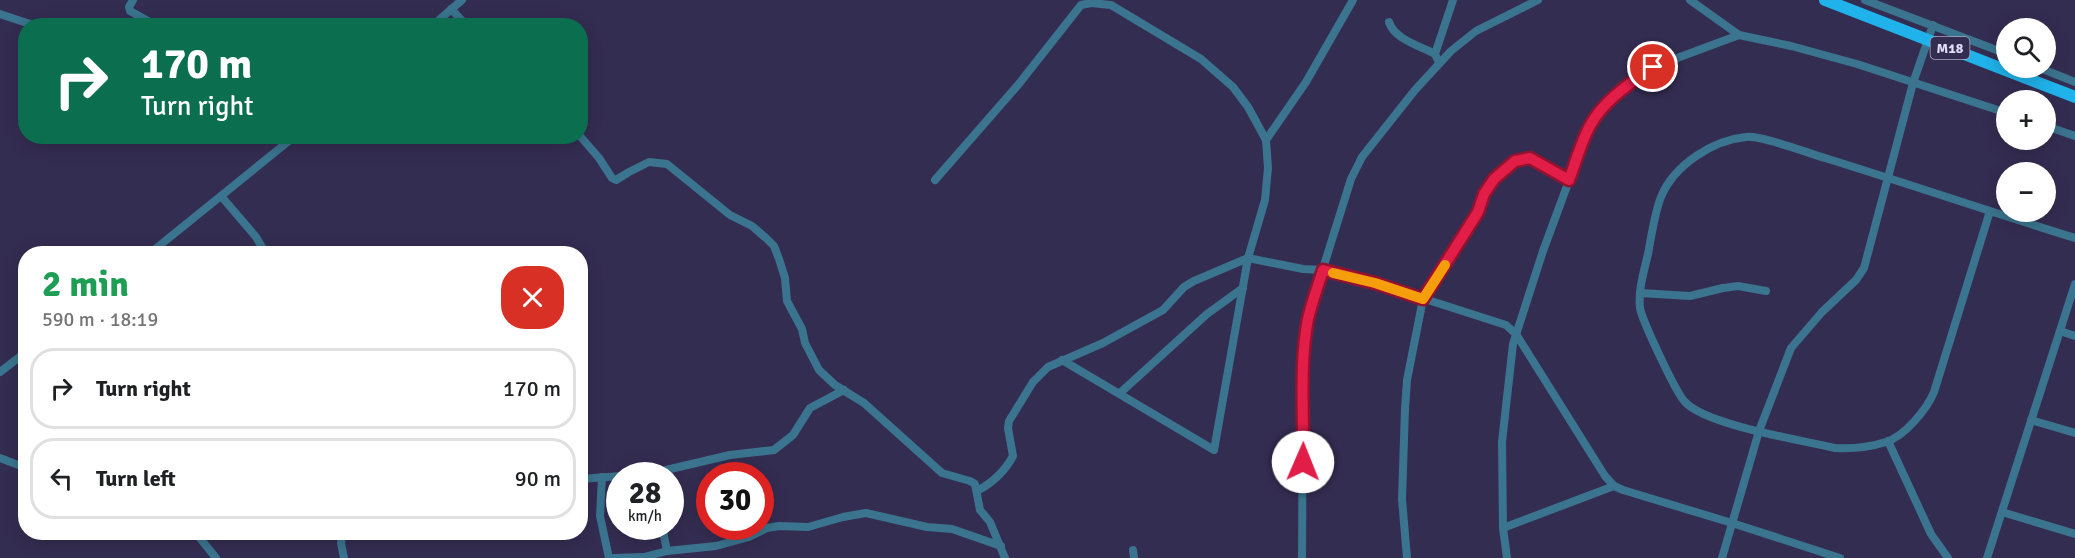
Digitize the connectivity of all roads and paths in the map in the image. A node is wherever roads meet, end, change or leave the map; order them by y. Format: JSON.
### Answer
{"nodes":[{"id":1,"x":133,"y":0,"type":"edge"},
{"id":2,"x":462,"y":0,"type":"edge"},
{"id":3,"x":1353,"y":0,"type":"edge"},
{"id":4,"x":1453,"y":0,"type":"edge"},
{"id":5,"x":1538,"y":0,"type":"edge"},
{"id":6,"x":1690,"y":0,"type":"edge"},
{"id":7,"x":1825,"y":0,"type":"edge"},
{"id":8,"x":1865,"y":0,"type":"edge"},
{"id":9,"x":451,"y":9,"type":"junction"},
{"id":10,"x":0,"y":14,"type":"edge"},
{"id":11,"x":143,"y":18,"type":"edge"},
{"id":12,"x":441,"y":18,"type":"edge"},
{"id":13,"x":459,"y":18,"type":"edge"},
{"id":14,"x":18,"y":20,"type":"edge"},
{"id":15,"x":1389,"y":22,"type":"dead end"},
{"id":16,"x":1933,"y":25,"type":"junction"},
{"id":17,"x":1739,"y":35,"type":"junction"},
{"id":18,"x":1928,"y":40,"type":"junction"},
{"id":19,"x":1996,"y":50,"type":"edge"},
{"id":20,"x":1434,"y":54,"type":"junction"},
{"id":21,"x":1439,"y":63,"type":"junction"},
{"id":22,"x":2056,"y":74,"type":"edge"},
{"id":23,"x":2075,"y":82,"type":"edge"},
{"id":24,"x":1913,"y":83,"type":"junction"},
{"id":25,"x":2075,"y":97,"type":"edge"},
{"id":26,"x":1996,"y":109,"type":"edge"},
{"id":27,"x":2056,"y":129,"type":"edge"},
{"id":28,"x":2075,"y":136,"type":"edge"},
{"id":29,"x":1266,"y":140,"type":"junction"},
{"id":30,"x":285,"y":144,"type":"edge"},
{"id":31,"x":587,"y":144,"type":"edge"},
{"id":32,"x":1887,"y":177,"type":"junction"},
{"id":33,"x":935,"y":180,"type":"dead end"},
{"id":34,"x":1569,"y":180,"type":"junction"},
{"id":35,"x":221,"y":196,"type":"junction"},
{"id":36,"x":1990,"y":211,"type":"junction"},
{"id":37,"x":2075,"y":238,"type":"edge"},
{"id":38,"x":159,"y":246,"type":"edge"},
{"id":39,"x":261,"y":246,"type":"edge"},
{"id":40,"x":1248,"y":258,"type":"junction"},
{"id":41,"x":1323,"y":270,"type":"junction"},
{"id":42,"x":2075,"y":284,"type":"edge"},
{"id":43,"x":1243,"y":288,"type":"junction"},
{"id":44,"x":1766,"y":291,"type":"dead end"},
{"id":45,"x":1640,"y":293,"type":"junction"},
{"id":46,"x":1423,"y":299,"type":"junction"},
{"id":47,"x":2060,"y":331,"type":"junction"},
{"id":48,"x":1516,"y":334,"type":"junction"},
{"id":49,"x":2075,"y":336,"type":"edge"},
{"id":50,"x":18,"y":358,"type":"edge"},
{"id":51,"x":1062,"y":360,"type":"junction"},
{"id":52,"x":0,"y":372,"type":"edge"},
{"id":53,"x":844,"y":390,"type":"junction"},
{"id":54,"x":1120,"y":393,"type":"junction"},
{"id":55,"x":2031,"y":420,"type":"junction"},
{"id":56,"x":1759,"y":430,"type":"junction"},
{"id":57,"x":2075,"y":434,"type":"edge"},
{"id":58,"x":1888,"y":441,"type":"junction"},
{"id":59,"x":0,"y":458,"type":"edge"},
{"id":60,"x":18,"y":465,"type":"edge"},
{"id":61,"x":684,"y":466,"type":"edge"},
{"id":62,"x":602,"y":477,"type":"junction"},
{"id":63,"x":606,"y":477,"type":"edge"},
{"id":64,"x":588,"y":478,"type":"edge"},
{"id":65,"x":1614,"y":486,"type":"junction"},
{"id":66,"x":976,"y":491,"type":"junction"},
{"id":67,"x":2002,"y":512,"type":"junction"},
{"id":68,"x":1732,"y":523,"type":"junction"},
{"id":69,"x":1503,"y":528,"type":"junction"},
{"id":70,"x":2075,"y":534,"type":"edge"},
{"id":71,"x":201,"y":540,"type":"edge"},
{"id":72,"x":342,"y":540,"type":"edge"},
{"id":73,"x":665,"y":540,"type":"edge"},
{"id":74,"x":1001,"y":546,"type":"junction"},
{"id":75,"x":667,"y":552,"type":"junction"},
{"id":76,"x":216,"y":558,"type":"edge"},
{"id":77,"x":344,"y":558,"type":"edge"},
{"id":78,"x":609,"y":558,"type":"edge"},
{"id":79,"x":614,"y":558,"type":"edge"},
{"id":80,"x":1005,"y":558,"type":"edge"},
{"id":81,"x":1302,"y":558,"type":"edge"},
{"id":82,"x":1407,"y":558,"type":"edge"},
{"id":83,"x":1507,"y":558,"type":"edge"},
{"id":84,"x":1722,"y":558,"type":"edge"},
{"id":85,"x":1840,"y":558,"type":"edge"},
{"id":86,"x":1948,"y":558,"type":"edge"},
{"id":87,"x":1986,"y":558,"type":"edge"}],
"edges":[{"from":1,"to":11,"type":"street"},
{"from":2,"to":9,"type":"street"},
{"from":3,"to":29,"type":"street"},
{"from":4,"to":20,"type":"street"},
{"from":5,"to":21,"type":"street"},
{"from":6,"to":17,"type":"street"},
{"from":7,"to":18,"type":"main road","number":"M18"},
{"from":8,"to":16,"type":"street"},
{"from":9,"to":12,"type":"street"},
{"from":9,"to":13,"type":"street"},
{"from":10,"to":14,"type":"street"},
{"from":15,"to":20,"type":"street"},
{"from":16,"to":18,"type":"street"},
{"from":16,"to":19,"type":"street"},
{"from":17,"to":24,"type":"street"},
{"from":17,"to":34,"type":"street"},
{"from":18,"to":24,"type":"street"},
{"from":18,"to":25,"type":"main road","number":"M18"},
{"from":20,"to":21,"type":"street"},
{"from":21,"to":41,"type":"street"},
{"from":22,"to":23,"type":"street"},
{"from":24,"to":26,"type":"street"},
{"from":24,"to":32,"type":"street"},
{"from":27,"to":28,"type":"street"},
{"from":29,"to":33,"type":"street"},
{"from":29,"to":40,"type":"street"},
{"from":30,"to":35,"type":"street"},
{"from":31,"to":53,"type":"street"},
{"from":32,"to":36,"type":"street"},
{"from":32,"to":45,"type":"street"},
{"from":32,"to":56,"type":"street"},
{"from":34,"to":46,"type":"street"},
{"from":34,"to":48,"type":"street"},
{"from":35,"to":38,"type":"street"},
{"from":35,"to":39,"type":"street"},
{"from":36,"to":37,"type":"street"},
{"from":36,"to":58,"type":"street"},
{"from":40,"to":41,"type":"street"},
{"from":40,"to":43,"type":"street"},
{"from":40,"to":51,"type":"street"},
{"from":41,"to":46,"type":"street"},
{"from":41,"to":81,"type":"street"},
{"from":42,"to":47,"type":"street"},
{"from":43,"to":54,"type":"street"},
{"from":43,"to":54,"type":"street"},
{"from":44,"to":45,"type":"street"},
{"from":45,"to":56,"type":"street"},
{"from":46,"to":48,"type":"street"},
{"from":46,"to":82,"type":"street"},
{"from":47,"to":49,"type":"street"},
{"from":47,"to":55,"type":"street"},
{"from":48,"to":65,"type":"street"},
{"from":48,"to":69,"type":"street"},
{"from":50,"to":52,"type":"street"},
{"from":51,"to":54,"type":"street"},
{"from":51,"to":66,"type":"street"},
{"from":53,"to":61,"type":"street"},
{"from":53,"to":66,"type":"street"},
{"from":55,"to":57,"type":"street"},
{"from":55,"to":67,"type":"street"},
{"from":56,"to":58,"type":"street"},
{"from":56,"to":68,"type":"street"},
{"from":58,"to":86,"type":"street"},
{"from":59,"to":60,"type":"street"},
{"from":62,"to":63,"type":"street"},
{"from":62,"to":64,"type":"street"},
{"from":62,"to":78,"type":"street"},
{"from":65,"to":68,"type":"street"},
{"from":65,"to":69,"type":"street"},
{"from":66,"to":74,"type":"street"},
{"from":67,"to":70,"type":"street"},
{"from":67,"to":87,"type":"street"},
{"from":68,"to":84,"type":"street"},
{"from":68,"to":85,"type":"street"},
{"from":69,"to":83,"type":"street"},
{"from":71,"to":76,"type":"street"},
{"from":72,"to":77,"type":"street"},
{"from":73,"to":75,"type":"street"},
{"from":74,"to":75,"type":"street"},
{"from":74,"to":80,"type":"street"},
{"from":75,"to":79,"type":"street"}]}
